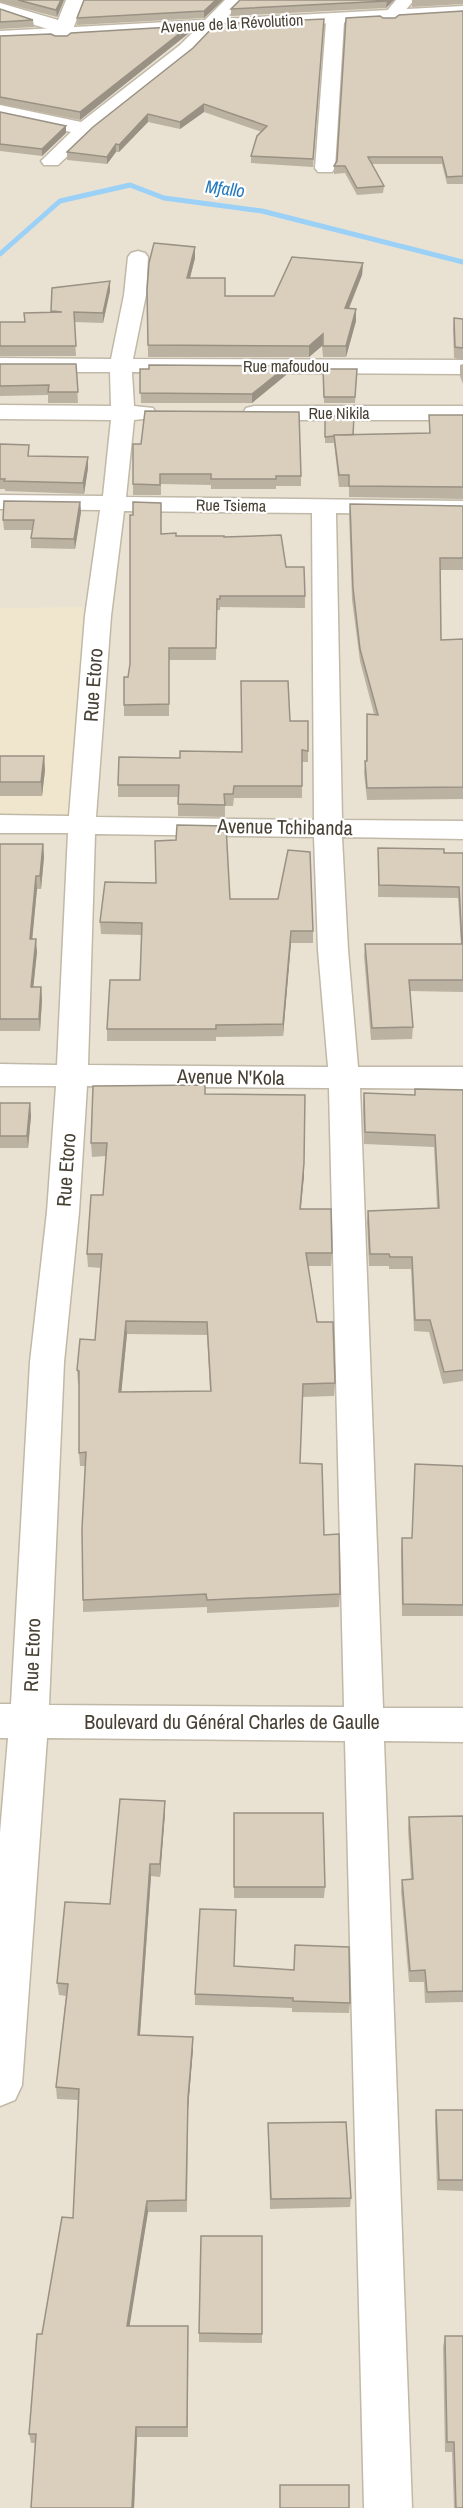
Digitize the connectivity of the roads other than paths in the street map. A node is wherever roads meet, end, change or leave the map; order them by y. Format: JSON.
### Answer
{"nodes":[{"id":1,"x":75,"y":0,"type":"edge"},
{"id":2,"x":235,"y":0,"type":"edge"},
{"id":3,"x":405,"y":0,"type":"edge"},
{"id":4,"x":0,"y":8,"type":"edge"},
{"id":5,"x":463,"y":11,"type":"edge"},
{"id":6,"x":463,"y":15,"type":"edge"},
{"id":7,"x":391,"y":17,"type":"junction"},
{"id":8,"x":335,"y":22,"type":"junction"},
{"id":9,"x":209,"y":27,"type":"junction"},
{"id":10,"x":63,"y":32,"type":"junction"},
{"id":11,"x":0,"y":38,"type":"edge"},
{"id":12,"x":0,"y":111,"type":"edge"},
{"id":13,"x":85,"y":129,"type":"junction"},
{"id":14,"x":51,"y":161,"type":"dead end"},
{"id":15,"x":325,"y":168,"type":"dead end"},
{"id":16,"x":138,"y":257,"type":"dead end"},
{"id":17,"x":0,"y":365,"type":"edge"},
{"id":18,"x":121,"y":365,"type":"junction"},
{"id":19,"x":463,"y":367,"type":"edge"},
{"id":20,"x":0,"y":412,"type":"edge"},
{"id":21,"x":123,"y":413,"type":"junction"},
{"id":22,"x":170,"y":413,"type":"edge"},
{"id":23,"x":229,"y":413,"type":"edge"},
{"id":24,"x":463,"y":413,"type":"edge"},
{"id":25,"x":0,"y":502,"type":"edge"},
{"id":26,"x":112,"y":502,"type":"junction"},
{"id":27,"x":324,"y":507,"type":"junction"},
{"id":28,"x":463,"y":508,"type":"edge"},
{"id":29,"x":0,"y":824,"type":"edge"},
{"id":30,"x":82,"y":824,"type":"junction"},
{"id":31,"x":328,"y":828,"type":"junction"},
{"id":32,"x":463,"y":830,"type":"edge"},
{"id":33,"x":0,"y":1075,"type":"edge"},
{"id":34,"x":72,"y":1075,"type":"junction"},
{"id":35,"x":463,"y":1078,"type":"edge"},
{"id":36,"x":344,"y":1079,"type":"junction"},
{"id":37,"x":15,"y":1721,"type":"edge"},
{"id":38,"x":365,"y":1722,"type":"junction"},
{"id":39,"x":463,"y":1725,"type":"edge"},
{"id":40,"x":0,"y":2085,"type":"edge"},
{"id":41,"x":388,"y":2508,"type":"edge"}],
"edges":[{"from":1,"to":10,"type":"street"},
{"from":2,"to":9,"type":"street"},
{"from":3,"to":7,"type":"street"},
{"from":4,"to":10,"type":"street"},
{"from":5,"to":7,"type":"street","name":"Avenue de la Révolution"},
{"from":6,"to":7,"type":"street","name":"Avenue de la Révolution"},
{"from":7,"to":8,"type":"street","name":"Avenue de la Révolution"},
{"from":7,"to":9,"type":"street","name":"Avenue de la Révolution"},
{"from":8,"to":9,"type":"street","name":"Avenue de la Révolution"},
{"from":8,"to":15,"type":"street"},
{"from":9,"to":10,"type":"street","name":"Avenue de la Révolution"},
{"from":9,"to":13,"type":"street"},
{"from":10,"to":11,"type":"street","name":"Avenue de la Révolution"},
{"from":12,"to":13,"type":"street"},
{"from":13,"to":14,"type":"street"},
{"from":16,"to":18,"type":"street","name":"Rue Etoro"},
{"from":17,"to":18,"type":"street","name":"Rue mafoudou"},
{"from":18,"to":19,"type":"street","name":"Rue mafoudou"},
{"from":18,"to":21,"type":"street","name":"Rue Etoro"},
{"from":20,"to":21,"type":"street"},
{"from":21,"to":22,"type":"street"},
{"from":21,"to":26,"type":"street","name":"Rue Etoro"},
{"from":23,"to":24,"type":"street","name":"Rue Nikila"},
{"from":25,"to":26,"type":"street","name":"Rue Tsiema"},
{"from":26,"to":27,"type":"street","name":"Rue Tsiema"},
{"from":26,"to":30,"type":"street","name":"Rue Etoro"},
{"from":27,"to":28,"type":"street","name":"Rue Tsiema"},
{"from":27,"to":31,"type":"street"},
{"from":29,"to":30,"type":"street","name":"Avenue Tchibanda"},
{"from":30,"to":31,"type":"street","name":"Avenue Tchibanda"},
{"from":30,"to":34,"type":"street","name":"Rue Etoro"},
{"from":31,"to":32,"type":"street","name":"Avenue Tchibanda"},
{"from":31,"to":36,"type":"street"},
{"from":33,"to":34,"type":"street","name":"Avenue N'Kola"},
{"from":34,"to":36,"type":"street","name":"Avenue N'Kola"},
{"from":34,"to":37,"type":"street","name":"Rue Etoro"},
{"from":35,"to":36,"type":"street","name":"Avenue N'Kola"},
{"from":36,"to":38,"type":"street"},
{"from":37,"to":38,"type":"street","name":"Boulevard du Général Charles de Gaulle"},
{"from":37,"to":40,"type":"street","name":"Rue Etoro"},
{"from":38,"to":39,"type":"street","name":"Boulevard du Général Charles de Gaulle"},
{"from":38,"to":41,"type":"street"}]}
